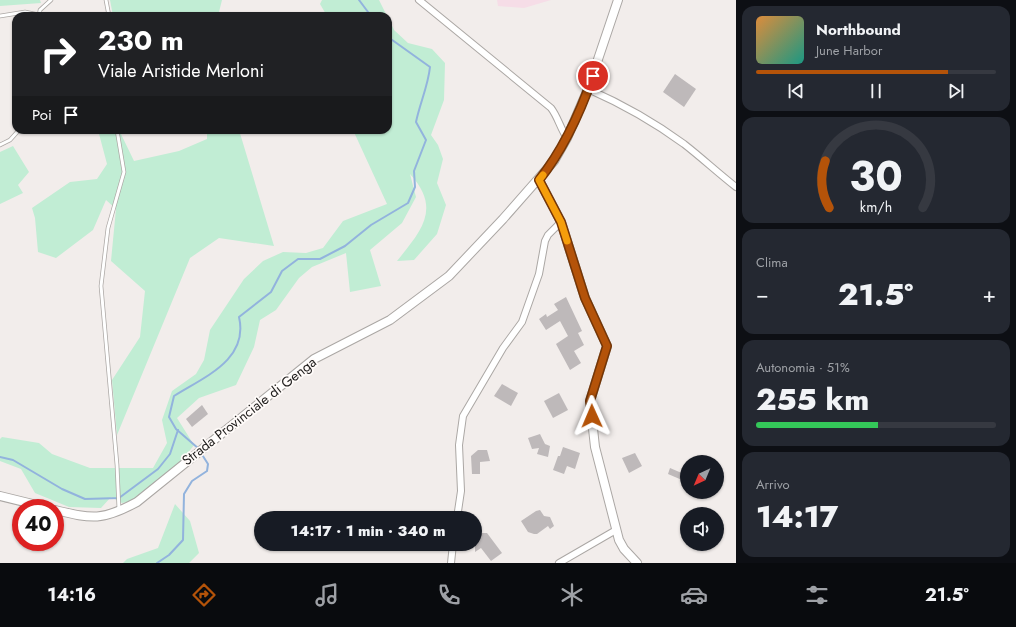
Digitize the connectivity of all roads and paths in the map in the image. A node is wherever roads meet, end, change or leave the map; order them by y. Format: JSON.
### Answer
{"nodes":[{"id":1,"x":51,"y":0,"type":"edge"},
{"id":2,"x":106,"y":0,"type":"edge"},
{"id":3,"x":419,"y":0,"type":"edge"},
{"id":4,"x":618,"y":0,"type":"edge"},
{"id":5,"x":40,"y":12,"type":"edge"},
{"id":6,"x":108,"y":12,"type":"edge"},
{"id":7,"x":12,"y":14,"type":"edge"},
{"id":8,"x":0,"y":16,"type":"edge"},
{"id":9,"x":588,"y":89,"type":"junction"},
{"id":10,"x":15,"y":134,"type":"edge"},
{"id":11,"x":117,"y":134,"type":"edge"},
{"id":12,"x":567,"y":138,"type":"junction"},
{"id":13,"x":0,"y":145,"type":"edge"},
{"id":14,"x":539,"y":180,"type":"junction"},
{"id":15,"x":736,"y":187,"type":"edge"},
{"id":16,"x":561,"y":222,"type":"junction"},
{"id":17,"x":0,"y":496,"type":"edge"},
{"id":18,"x":12,"y":499,"type":"edge"},
{"id":19,"x":458,"y":511,"type":"edge"},
{"id":20,"x":64,"y":512,"type":"edge"},
{"id":21,"x":119,"y":512,"type":"junction"},
{"id":22,"x":616,"y":530,"type":"junction"},
{"id":23,"x":452,"y":551,"type":"edge"},
{"id":24,"x":451,"y":563,"type":"edge"},
{"id":25,"x":559,"y":563,"type":"edge"},
{"id":26,"x":637,"y":563,"type":"edge"}],
"edges":[{"from":1,"to":5,"type":"lane"},
{"from":2,"to":6,"type":"lane"},
{"from":3,"to":12,"type":"street"},
{"from":4,"to":9,"type":"main road","name":"Strada Provinciale di Genga"},
{"from":7,"to":8,"type":"lane"},
{"from":9,"to":12,"type":"main road","name":"Strada Provinciale di Genga"},
{"from":9,"to":15,"type":"street"},
{"from":10,"to":13,"type":"lane"},
{"from":11,"to":21,"type":"lane"},
{"from":12,"to":14,"type":"main road","name":"Strada Provinciale di Genga"},
{"from":14,"to":16,"type":"main road"},
{"from":14,"to":21,"type":"main road","name":"Strada Provinciale di Genga"},
{"from":16,"to":19,"type":"street"},
{"from":16,"to":22,"type":"main road"},
{"from":17,"to":18,"type":"main road"},
{"from":20,"to":21,"type":"main road","name":"Strada Provinciale di Genga"},
{"from":22,"to":25,"type":"street"},
{"from":22,"to":26,"type":"main road"},
{"from":23,"to":24,"type":"street"}]}
